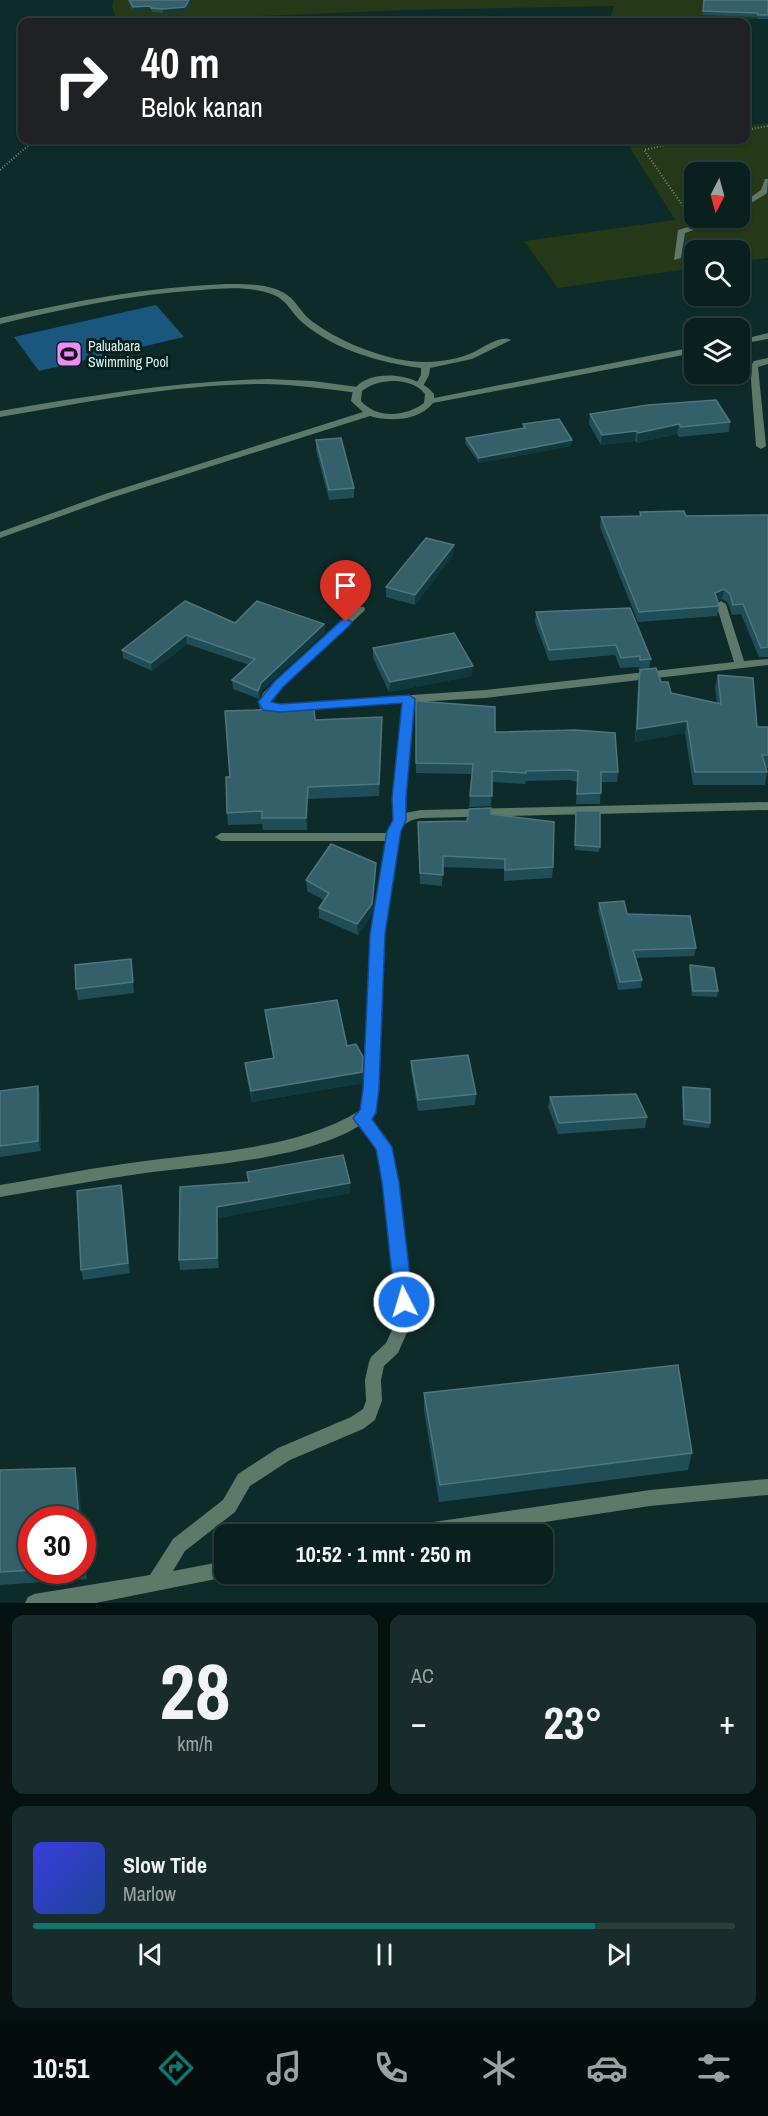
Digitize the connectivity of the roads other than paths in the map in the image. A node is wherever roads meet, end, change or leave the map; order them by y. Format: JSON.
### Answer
{"nodes":[{"id":1,"x":768,"y":181,"type":"edge"},
{"id":2,"x":750,"y":201,"type":"edge"},
{"id":3,"x":695,"y":228,"type":"edge"},
{"id":4,"x":677,"y":258,"type":"dead end"},
{"id":5,"x":0,"y":321,"type":"edge"},
{"id":6,"x":768,"y":336,"type":"edge"},
{"id":7,"x":507,"y":340,"type":"dead end"},
{"id":8,"x":750,"y":340,"type":"edge"},
{"id":9,"x":684,"y":352,"type":"edge"},
{"id":10,"x":768,"y":361,"type":"edge"},
{"id":11,"x":426,"y":366,"type":"junction"},
{"id":12,"x":420,"y":384,"type":"junction"},
{"id":13,"x":358,"y":390,"type":"junction"},
{"id":14,"x":430,"y":401,"type":"junction"},
{"id":15,"x":370,"y":412,"type":"junction"},
{"id":16,"x":0,"y":414,"type":"edge"},
{"id":17,"x":760,"y":446,"type":"dead end"},
{"id":18,"x":0,"y":535,"type":"edge"},
{"id":19,"x":721,"y":604,"type":"edge"},
{"id":20,"x":360,"y":609,"type":"dead end"},
{"id":21,"x":768,"y":662,"type":"edge"},
{"id":22,"x":740,"y":665,"type":"junction"},
{"id":23,"x":409,"y":699,"type":"junction"},
{"id":24,"x":768,"y":806,"type":"edge"},
{"id":25,"x":399,"y":820,"type":"junction"},
{"id":26,"x":221,"y":837,"type":"dead end"},
{"id":27,"x":393,"y":837,"type":"junction"},
{"id":28,"x":362,"y":1118,"type":"junction"},
{"id":29,"x":0,"y":1191,"type":"edge"},
{"id":30,"x":768,"y":1487,"type":"edge"},
{"id":31,"x":479,"y":1524,"type":"edge"},
{"id":32,"x":214,"y":1572,"type":"edge"},
{"id":33,"x":155,"y":1583,"type":"junction"},
{"id":34,"x":34,"y":1603,"type":"edge"}],
"edges":[{"from":1,"to":2,"type":"street"},
{"from":3,"to":4,"type":"street"},
{"from":5,"to":11,"type":"street"},
{"from":6,"to":8,"type":"street"},
{"from":7,"to":11,"type":"street"},
{"from":9,"to":14,"type":"street"},
{"from":10,"to":17,"type":"street"},
{"from":11,"to":12,"type":"street"},
{"from":12,"to":13,"type":"street"},
{"from":12,"to":14,"type":"street"},
{"from":13,"to":15,"type":"street"},
{"from":13,"to":16,"type":"street"},
{"from":14,"to":15,"type":"street"},
{"from":15,"to":18,"type":"street"},
{"from":19,"to":22,"type":"street"},
{"from":20,"to":23,"type":"street"},
{"from":21,"to":22,"type":"street"},
{"from":22,"to":23,"type":"street"},
{"from":23,"to":25,"type":"street"},
{"from":24,"to":25,"type":"street"},
{"from":25,"to":27,"type":"street"},
{"from":26,"to":27,"type":"street"},
{"from":27,"to":28,"type":"street"},
{"from":28,"to":29,"type":"street"},
{"from":28,"to":33,"type":"street"},
{"from":30,"to":31,"type":"street"},
{"from":32,"to":33,"type":"street"},
{"from":33,"to":34,"type":"street"}]}
